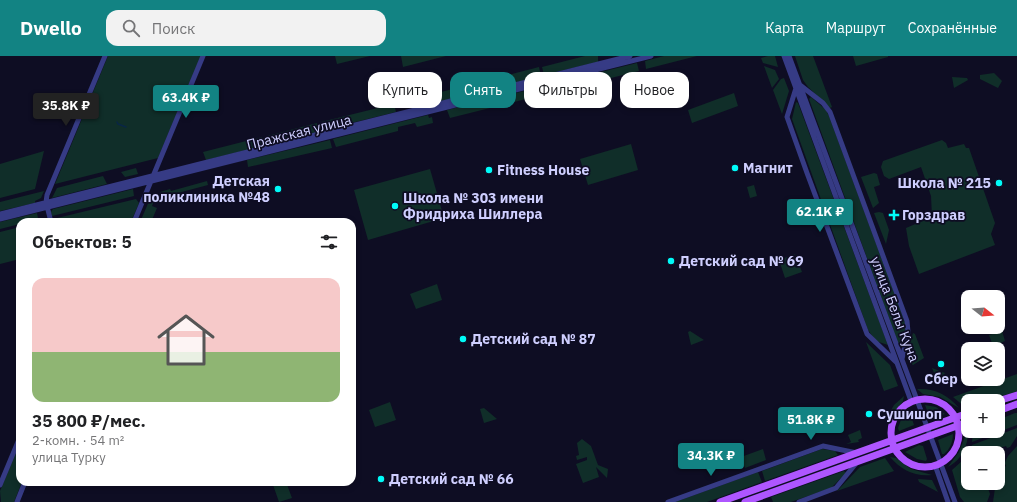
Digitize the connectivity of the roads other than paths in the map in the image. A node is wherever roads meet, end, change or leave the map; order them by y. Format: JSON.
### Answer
{"nodes":[{"id":1,"x":105,"y":56,"type":"edge"},
{"id":2,"x":203,"y":56,"type":"edge"},
{"id":3,"x":630,"y":56,"type":"edge"},
{"id":4,"x":650,"y":56,"type":"edge"},
{"id":5,"x":784,"y":56,"type":"edge"},
{"id":6,"x":789,"y":56,"type":"edge"},
{"id":7,"x":798,"y":87,"type":"junction"},
{"id":8,"x":154,"y":175,"type":"junction"},
{"id":9,"x":151,"y":181,"type":"junction"},
{"id":10,"x":47,"y":204,"type":"junction"},
{"id":11,"x":0,"y":214,"type":"edge"},
{"id":12,"x":50,"y":218,"type":"edge"},
{"id":13,"x":136,"y":218,"type":"edge"},
{"id":14,"x":0,"y":219,"type":"edge"},
{"id":15,"x":899,"y":361,"type":"junction"},
{"id":16,"x":1017,"y":395,"type":"edge"},
{"id":17,"x":1005,"y":399,"type":"edge"},
{"id":18,"x":914,"y":400,"type":"junction"},
{"id":19,"x":1017,"y":404,"type":"edge"},
{"id":20,"x":1005,"y":408,"type":"edge"},
{"id":21,"x":961,"y":415,"type":"edge"},
{"id":22,"x":956,"y":417,"type":"junction"},
{"id":23,"x":961,"y":425,"type":"edge"},
{"id":24,"x":958,"y":426,"type":"junction"},
{"id":25,"x":927,"y":427,"type":"junction"},
{"id":26,"x":930,"y":435,"type":"junction"},
{"id":27,"x":892,"y":440,"type":"junction"},
{"id":28,"x":16,"y":447,"type":"edge"},
{"id":29,"x":895,"y":448,"type":"junction"},
{"id":30,"x":857,"y":453,"type":"junction"},
{"id":31,"x":858,"y":461,"type":"junction"},
{"id":32,"x":938,"y":464,"type":"junction"},
{"id":33,"x":0,"y":485,"type":"edge"},
{"id":34,"x":23,"y":486,"type":"edge"},
{"id":35,"x":17,"y":502,"type":"edge"},
{"id":36,"x":668,"y":502,"type":"edge"},
{"id":37,"x":720,"y":502,"type":"edge"},
{"id":38,"x":745,"y":502,"type":"edge"},
{"id":39,"x":799,"y":502,"type":"edge"},
{"id":40,"x":948,"y":502,"type":"edge"},
{"id":41,"x":955,"y":502,"type":"edge"}],
"edges":[{"from":1,"to":10,"type":"street"},
{"from":2,"to":8,"type":"street"},
{"from":3,"to":8,"type":"street","name":"Пражская улица"},
{"from":4,"to":9,"type":"street","name":"Пражская улица"},
{"from":5,"to":7,"type":"street","name":"улица Белы Куна"},
{"from":6,"to":7,"type":"street","name":"улица Белы Куна"},
{"from":7,"to":15,"type":"street","name":"улица Белы Куна"},
{"from":7,"to":15,"type":"street"},
{"from":7,"to":15,"type":"street"},
{"from":8,"to":9,"type":"street"},
{"from":8,"to":10,"type":"street","name":"Пражская улица"},
{"from":9,"to":10,"type":"street","name":"Пражская улица"},
{"from":9,"to":13,"type":"street"},
{"from":10,"to":11,"type":"street","name":"Пражская улица"},
{"from":10,"to":12,"type":"street"},
{"from":10,"to":14,"type":"street","name":"Пражская улица"},
{"from":15,"to":18,"type":"street","name":"улица Белы Куна"},
{"from":16,"to":17,"type":"main road"},
{"from":18,"to":22,"type":"main road"},
{"from":18,"to":25,"type":"street","name":"улица Белы Куна"},
{"from":18,"to":27,"type":"main road"},
{"from":19,"to":20,"type":"main road"},
{"from":21,"to":22,"type":"main road"},
{"from":22,"to":24,"type":"main road"},
{"from":22,"to":25,"type":"main road"},
{"from":23,"to":24,"type":"main road"},
{"from":24,"to":26,"type":"main road"},
{"from":24,"to":32,"type":"main road"},
{"from":25,"to":26,"type":"street","name":"улица Белы Куна"},
{"from":25,"to":27,"type":"main road"},
{"from":26,"to":29,"type":"main road"},
{"from":26,"to":32,"type":"street","name":"улица Белы Куна"},
{"from":27,"to":29,"type":"main road"},
{"from":27,"to":30,"type":"main road"},
{"from":28,"to":33,"type":"street"},
{"from":29,"to":31,"type":"main road"},
{"from":29,"to":32,"type":"main road"},
{"from":30,"to":36,"type":"street"},
{"from":30,"to":37,"type":"main road"},
{"from":31,"to":38,"type":"main road"},
{"from":31,"to":39,"type":"street"},
{"from":32,"to":40,"type":"street","name":"улица Белы Куна"},
{"from":32,"to":41,"type":"street","name":"улица Белы Куна"},
{"from":34,"to":35,"type":"street"}]}
